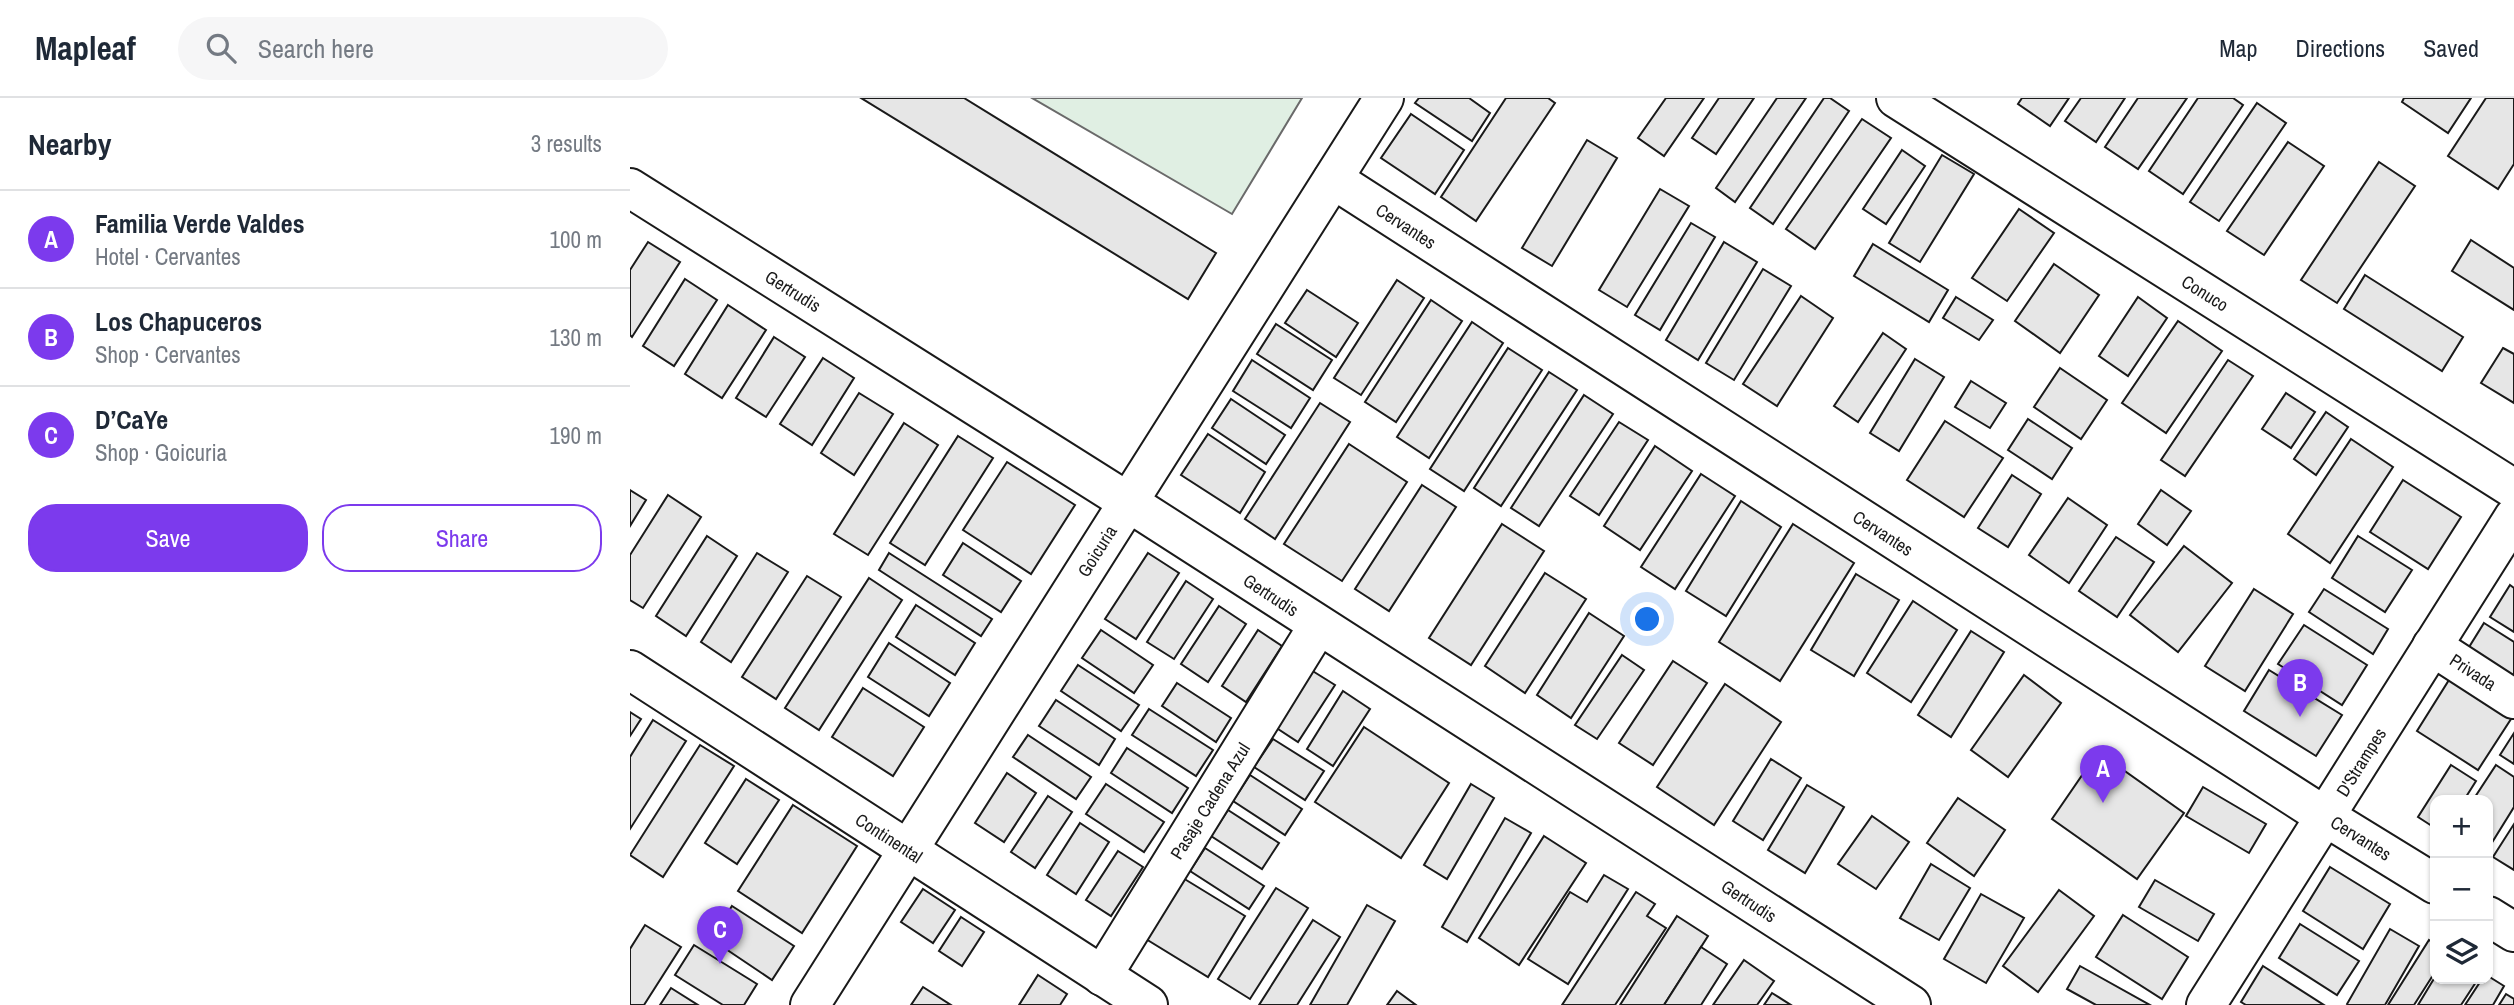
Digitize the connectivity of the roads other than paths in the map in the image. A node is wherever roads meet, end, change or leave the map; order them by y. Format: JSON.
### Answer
{"nodes":[{"id":1,"x":1384,"y":98,"type":"edge"},
{"id":2,"x":1896,"y":98,"type":"edge"},
{"id":3,"x":1333,"y":179,"type":"junction"},
{"id":4,"x":630,"y":188,"type":"edge"},
{"id":5,"x":2514,"y":489,"type":"edge"},
{"id":6,"x":1128,"y":502,"type":"junction"},
{"id":7,"x":2514,"y":517,"type":"edge"},
{"id":8,"x":1318,"y":626,"type":"junction"},
{"id":9,"x":2432,"y":646,"type":"junction"},
{"id":10,"x":630,"y":670,"type":"edge"},
{"id":11,"x":2514,"y":699,"type":"edge"},
{"id":12,"x":2326,"y":817,"type":"junction"},
{"id":13,"x":907,"y":849,"type":"junction"},
{"id":14,"x":2430,"y":881,"type":"edge"},
{"id":15,"x":2493,"y":919,"type":"edge"},
{"id":16,"x":2514,"y":932,"type":"edge"},
{"id":17,"x":1102,"y":976,"type":"junction"},
{"id":18,"x":810,"y":1005,"type":"edge"},
{"id":19,"x":1148,"y":1005,"type":"edge"},
{"id":20,"x":1911,"y":1005,"type":"edge"},
{"id":21,"x":2206,"y":1005,"type":"edge"}],
"edges":[{"from":1,"to":3,"type":"street","name":"Goicuria"},
{"from":2,"to":5,"type":"street","name":"Conuco"},
{"from":3,"to":6,"type":"street","name":"Goicuria"},
{"from":3,"to":12,"type":"street","name":"Cervantes"},
{"from":4,"to":6,"type":"street","name":"Gertrudis"},
{"from":6,"to":8,"type":"street","name":"Gertrudis"},
{"from":6,"to":13,"type":"street","name":"Goicuria"},
{"from":7,"to":9,"type":"street","name":"D'Strampes"},
{"from":8,"to":17,"type":"street","name":"Pasaje Cadena Azul"},
{"from":8,"to":20,"type":"street","name":"Gertrudis"},
{"from":9,"to":11,"type":"street","name":"Privada"},
{"from":9,"to":12,"type":"street","name":"D'Strampes"},
{"from":10,"to":13,"type":"street","name":"Continental"},
{"from":12,"to":14,"type":"street","name":"Cervantes"},
{"from":12,"to":21,"type":"street","name":"D'Strampes"},
{"from":13,"to":17,"type":"street","name":"Continental"},
{"from":13,"to":18,"type":"street","name":"Goicuria"},
{"from":15,"to":16,"type":"street"},
{"from":17,"to":19,"type":"street","name":"Continental"}]}
